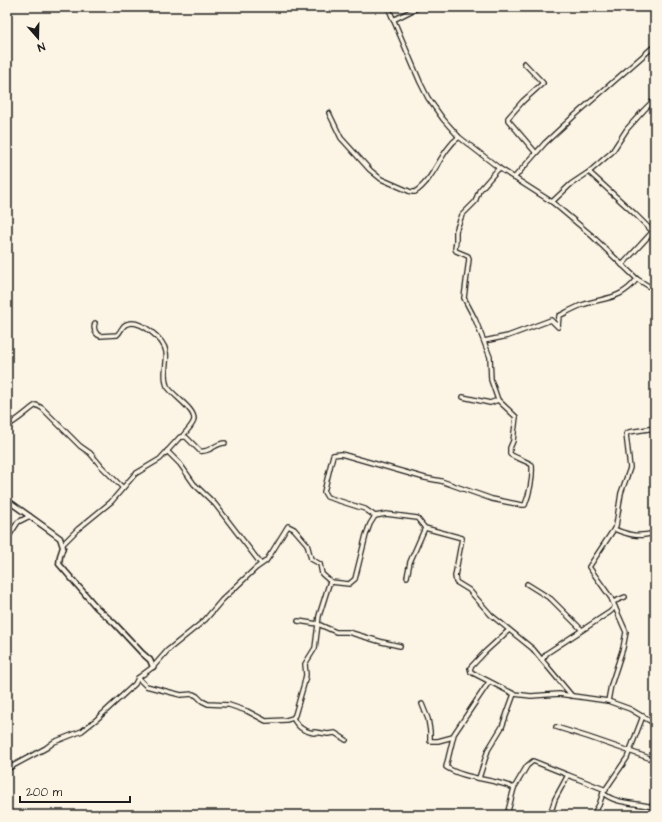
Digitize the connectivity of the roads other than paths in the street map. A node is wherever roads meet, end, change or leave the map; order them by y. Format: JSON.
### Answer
{"nodes":[{"id":1,"x":388,"y":7,"type":"edge"},
{"id":2,"x":420,"y":7,"type":"edge"},
{"id":3,"x":393,"y":20,"type":"junction"},
{"id":4,"x":652,"y":48,"type":"dead end"},
{"id":5,"x":524,"y":63,"type":"dead end"},
{"id":6,"x":655,"y":99,"type":"edge"},
{"id":7,"x":329,"y":113,"type":"dead end"},
{"id":8,"x":459,"y":137,"type":"junction"},
{"id":9,"x":536,"y":153,"type":"junction"},
{"id":10,"x":499,"y":168,"type":"junction"},
{"id":11,"x":589,"y":172,"type":"junction"},
{"id":12,"x":514,"y":178,"type":"junction"},
{"id":13,"x":552,"y":202,"type":"junction"},
{"id":14,"x":654,"y":230,"type":"edge"},
{"id":15,"x":622,"y":265,"type":"junction"},
{"id":16,"x":637,"y":279,"type":"junction"},
{"id":17,"x":655,"y":290,"type":"edge"},
{"id":18,"x":560,"y":316,"type":"junction"},
{"id":19,"x":551,"y":320,"type":"junction"},
{"id":20,"x":95,"y":323,"type":"dead end"},
{"id":21,"x":484,"y":341,"type":"junction"},
{"id":22,"x":463,"y":397,"type":"dead end"},
{"id":23,"x":498,"y":400,"type":"junction"},
{"id":24,"x":7,"y":426,"type":"edge"},
{"id":25,"x":655,"y":428,"type":"edge"},
{"id":26,"x":182,"y":437,"type":"junction"},
{"id":27,"x":225,"y":443,"type":"dead end"},
{"id":28,"x":167,"y":451,"type":"junction"},
{"id":29,"x":123,"y":488,"type":"junction"},
{"id":30,"x":7,"y":501,"type":"edge"},
{"id":31,"x":30,"y":516,"type":"junction"},
{"id":32,"x":375,"y":516,"type":"junction"},
{"id":33,"x":425,"y":528,"type":"junction"},
{"id":34,"x":614,"y":530,"type":"junction"},
{"id":35,"x":655,"y":534,"type":"edge"},
{"id":36,"x":7,"y":539,"type":"edge"},
{"id":37,"x":63,"y":544,"type":"junction"},
{"id":38,"x":261,"y":564,"type":"junction"},
{"id":39,"x":407,"y":576,"type":"dead end"},
{"id":40,"x":331,"y":582,"type":"junction"},
{"id":41,"x":527,"y":584,"type":"dead end"},
{"id":42,"x":625,"y":597,"type":"dead end"},
{"id":43,"x":613,"y":602,"type":"junction"},
{"id":44,"x":615,"y":606,"type":"junction"},
{"id":45,"x":298,"y":621,"type":"dead end"},
{"id":46,"x":318,"y":624,"type":"junction"},
{"id":47,"x":509,"y":630,"type":"junction"},
{"id":48,"x":582,"y":630,"type":"junction"},
{"id":49,"x":400,"y":646,"type":"dead end"},
{"id":50,"x":542,"y":660,"type":"junction"},
{"id":51,"x":153,"y":667,"type":"junction"},
{"id":52,"x":138,"y":678,"type":"junction"},
{"id":53,"x":489,"y":682,"type":"junction"},
{"id":54,"x":514,"y":694,"type":"junction"},
{"id":55,"x":572,"y":696,"type":"junction"},
{"id":56,"x":608,"y":701,"type":"junction"},
{"id":57,"x":422,"y":704,"type":"dead end"},
{"id":58,"x":643,"y":716,"type":"junction"},
{"id":59,"x":293,"y":718,"type":"junction"},
{"id":60,"x":655,"y":724,"type":"edge"},
{"id":61,"x":556,"y":727,"type":"dead end"},
{"id":62,"x":453,"y":737,"type":"junction"},
{"id":63,"x":346,"y":740,"type":"dead end"},
{"id":64,"x":629,"y":751,"type":"junction"},
{"id":65,"x":655,"y":760,"type":"edge"},
{"id":66,"x":7,"y":769,"type":"edge"},
{"id":67,"x":568,"y":775,"type":"junction"},
{"id":68,"x":479,"y":778,"type":"junction"},
{"id":69,"x":514,"y":788,"type":"junction"},
{"id":70,"x":605,"y":792,"type":"junction"},
{"id":71,"x":655,"y":808,"type":"edge"},
{"id":72,"x":507,"y":815,"type":"edge"},
{"id":73,"x":550,"y":815,"type":"edge"},
{"id":74,"x":593,"y":815,"type":"edge"}],
"edges":[{"from":1,"to":3,"type":"street"},
{"from":2,"to":3,"type":"street"},
{"from":3,"to":8,"type":"street"},
{"from":4,"to":9,"type":"street"},
{"from":5,"to":9,"type":"street"},
{"from":6,"to":11,"type":"street"},
{"from":7,"to":8,"type":"street"},
{"from":8,"to":10,"type":"street"},
{"from":9,"to":12,"type":"street"},
{"from":10,"to":12,"type":"street"},
{"from":10,"to":21,"type":"street"},
{"from":11,"to":13,"type":"street"},
{"from":11,"to":14,"type":"street"},
{"from":12,"to":13,"type":"street"},
{"from":13,"to":15,"type":"street"},
{"from":14,"to":15,"type":"street"},
{"from":15,"to":16,"type":"street"},
{"from":16,"to":17,"type":"street"},
{"from":16,"to":18,"type":"street"},
{"from":18,"to":19,"type":"street"},
{"from":18,"to":19,"type":"street"},
{"from":19,"to":21,"type":"street"},
{"from":20,"to":26,"type":"street"},
{"from":21,"to":23,"type":"street"},
{"from":22,"to":23,"type":"street"},
{"from":23,"to":32,"type":"street"},
{"from":24,"to":29,"type":"street"},
{"from":25,"to":34,"type":"street"},
{"from":26,"to":27,"type":"street"},
{"from":26,"to":28,"type":"street"},
{"from":28,"to":29,"type":"street"},
{"from":28,"to":38,"type":"street"},
{"from":29,"to":37,"type":"street"},
{"from":30,"to":31,"type":"street"},
{"from":31,"to":36,"type":"street"},
{"from":31,"to":37,"type":"street"},
{"from":32,"to":33,"type":"street"},
{"from":32,"to":40,"type":"street"},
{"from":33,"to":39,"type":"street"},
{"from":33,"to":47,"type":"street"},
{"from":34,"to":35,"type":"street"},
{"from":34,"to":43,"type":"street"},
{"from":37,"to":51,"type":"street"},
{"from":38,"to":40,"type":"street"},
{"from":38,"to":51,"type":"street"},
{"from":40,"to":46,"type":"street"},
{"from":41,"to":48,"type":"street"},
{"from":42,"to":43,"type":"street"},
{"from":43,"to":44,"type":"street"},
{"from":44,"to":48,"type":"street"},
{"from":44,"to":56,"type":"street"},
{"from":45,"to":46,"type":"street"},
{"from":46,"to":49,"type":"street"},
{"from":46,"to":59,"type":"street"},
{"from":47,"to":50,"type":"street"},
{"from":47,"to":53,"type":"street"},
{"from":48,"to":50,"type":"street"},
{"from":50,"to":55,"type":"street"},
{"from":51,"to":52,"type":"street"},
{"from":52,"to":59,"type":"street"},
{"from":52,"to":66,"type":"street"},
{"from":53,"to":54,"type":"street"},
{"from":53,"to":62,"type":"street"},
{"from":54,"to":55,"type":"street"},
{"from":54,"to":68,"type":"street"},
{"from":55,"to":56,"type":"street"},
{"from":56,"to":58,"type":"street"},
{"from":57,"to":62,"type":"street"},
{"from":58,"to":60,"type":"street"},
{"from":58,"to":64,"type":"street"},
{"from":59,"to":63,"type":"street"},
{"from":61,"to":64,"type":"street"},
{"from":62,"to":68,"type":"street"},
{"from":64,"to":65,"type":"street"},
{"from":64,"to":70,"type":"street"},
{"from":67,"to":69,"type":"street"},
{"from":67,"to":70,"type":"street"},
{"from":67,"to":73,"type":"street"},
{"from":68,"to":69,"type":"street"},
{"from":69,"to":72,"type":"street"},
{"from":70,"to":71,"type":"street"},
{"from":70,"to":74,"type":"street"}]}
